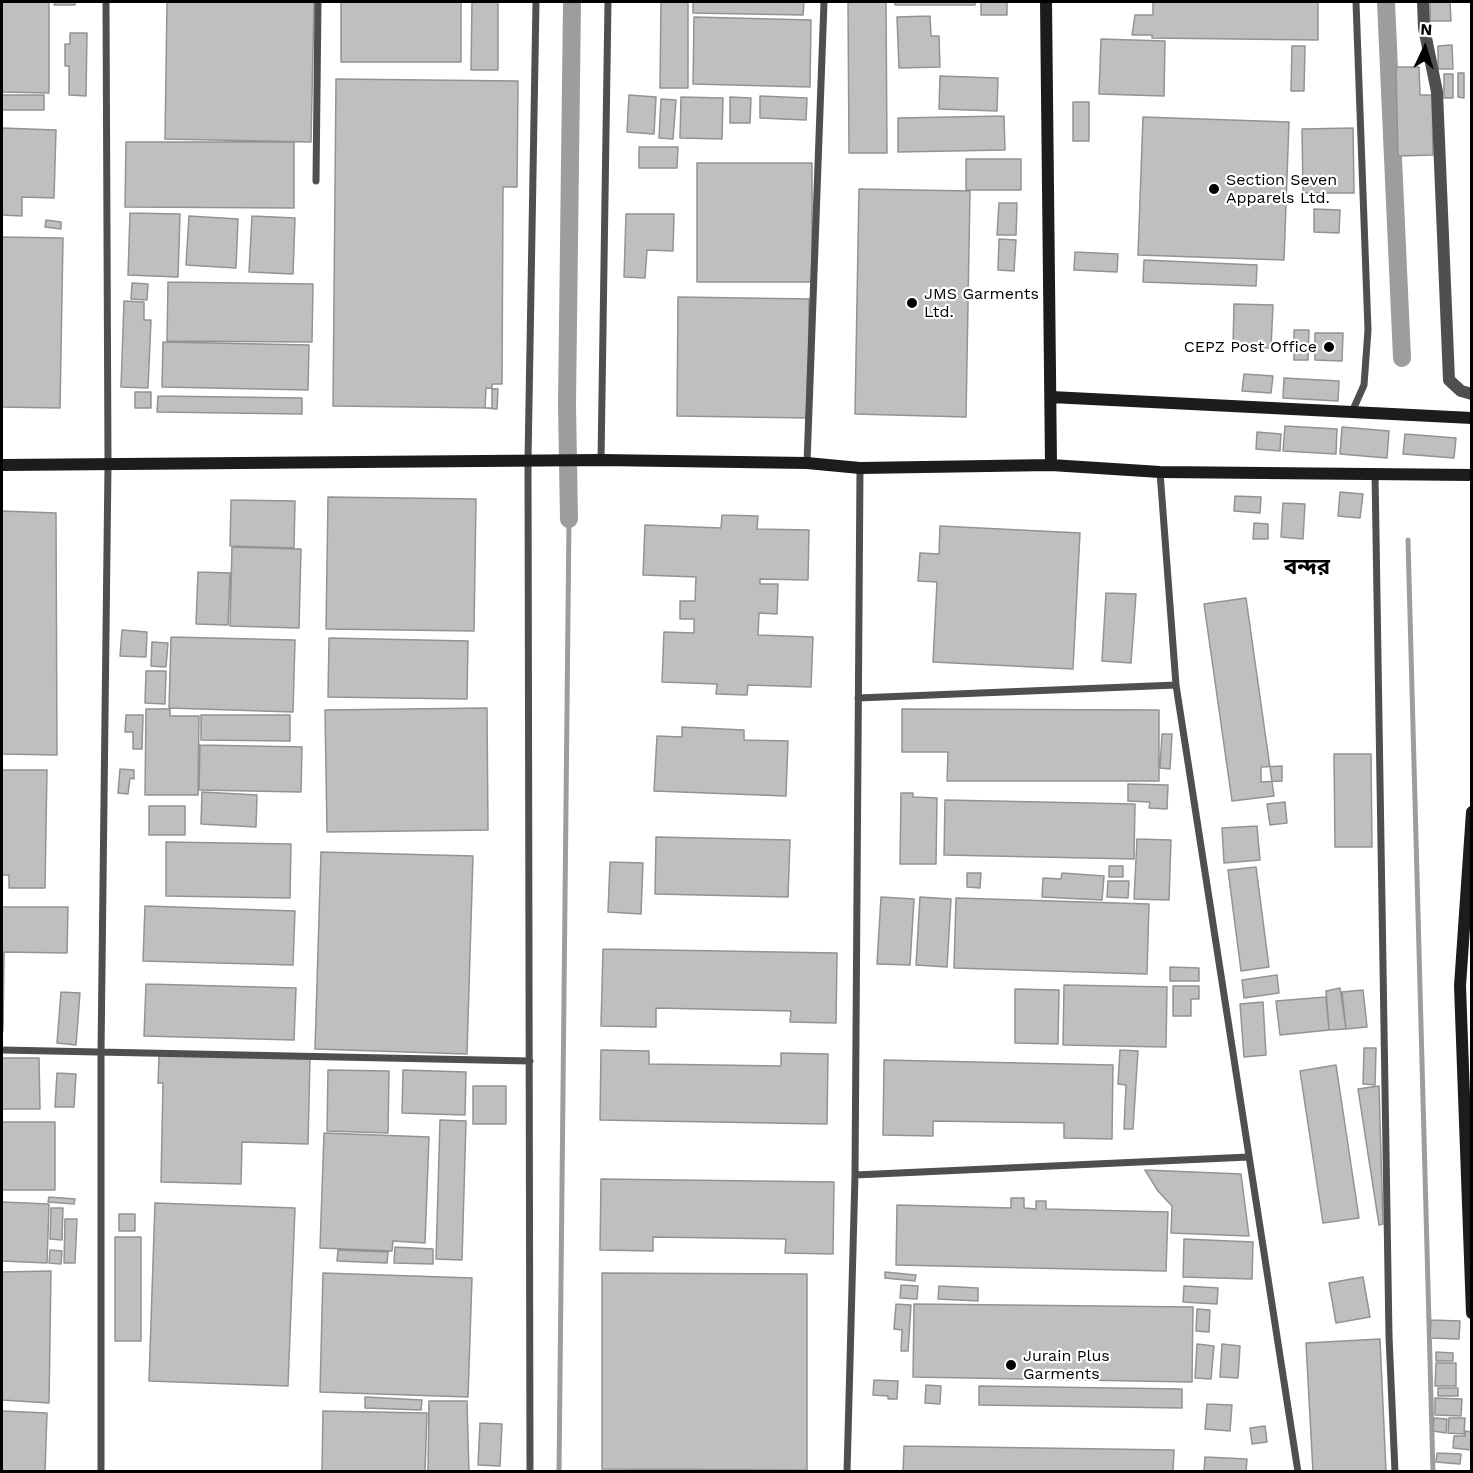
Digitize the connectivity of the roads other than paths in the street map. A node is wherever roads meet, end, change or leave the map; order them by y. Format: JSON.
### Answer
{"nodes":[{"id":1,"x":106,"y":2,"type":"edge"},
{"id":2,"x":318,"y":2,"type":"edge"},
{"id":3,"x":536,"y":2,"type":"edge"},
{"id":4,"x":608,"y":2,"type":"edge"},
{"id":5,"x":824,"y":2,"type":"edge"},
{"id":6,"x":1046,"y":2,"type":"edge"},
{"id":7,"x":1356,"y":2,"type":"edge"},
{"id":8,"x":1424,"y":2,"type":"edge"},
{"id":9,"x":316,"y":181,"type":"dead end"},
{"id":10,"x":1472,"y":394,"type":"edge"},
{"id":11,"x":1051,"y":397,"type":"junction"},
{"id":12,"x":1352,"y":412,"type":"junction"},
{"id":13,"x":1472,"y":418,"type":"edge"},
{"id":14,"x":528,"y":460,"type":"junction"},
{"id":15,"x":601,"y":460,"type":"junction"},
{"id":16,"x":807,"y":463,"type":"junction"},
{"id":17,"x":2,"y":465,"type":"edge"},
{"id":18,"x":108,"y":465,"type":"junction"},
{"id":19,"x":1051,"y":465,"type":"junction"},
{"id":20,"x":860,"y":468,"type":"junction"},
{"id":21,"x":1160,"y":472,"type":"junction"},
{"id":22,"x":1375,"y":473,"type":"junction"},
{"id":23,"x":1472,"y":475,"type":"edge"},
{"id":24,"x":1176,"y":685,"type":"junction"},
{"id":25,"x":858,"y":698,"type":"junction"},
{"id":26,"x":1472,"y":812,"type":"edge"},
{"id":27,"x":2,"y":1050,"type":"edge"},
{"id":28,"x":101,"y":1052,"type":"junction"},
{"id":29,"x":530,"y":1061,"type":"junction"},
{"id":30,"x":1249,"y":1157,"type":"junction"},
{"id":31,"x":855,"y":1175,"type":"junction"},
{"id":32,"x":1472,"y":1313,"type":"edge"},
{"id":33,"x":101,"y":1472,"type":"edge"},
{"id":34,"x":530,"y":1472,"type":"edge"},
{"id":35,"x":847,"y":1472,"type":"edge"},
{"id":36,"x":1298,"y":1472,"type":"edge"},
{"id":37,"x":1395,"y":1472,"type":"edge"}],
"edges":[{"from":1,"to":18,"type":"lane"},
{"from":2,"to":9,"type":"lane"},
{"from":3,"to":14,"type":"lane"},
{"from":4,"to":15,"type":"lane"},
{"from":5,"to":16,"type":"lane"},
{"from":6,"to":11,"type":"street"},
{"from":7,"to":12,"type":"lane"},
{"from":8,"to":10,"type":"street"},
{"from":11,"to":12,"type":"street"},
{"from":11,"to":19,"type":"street"},
{"from":12,"to":13,"type":"street"},
{"from":14,"to":15,"type":"street"},
{"from":14,"to":18,"type":"street"},
{"from":14,"to":29,"type":"lane"},
{"from":15,"to":16,"type":"street"},
{"from":16,"to":20,"type":"street"},
{"from":17,"to":18,"type":"street"},
{"from":18,"to":28,"type":"lane"},
{"from":19,"to":20,"type":"street"},
{"from":19,"to":21,"type":"street"},
{"from":20,"to":25,"type":"lane"},
{"from":21,"to":22,"type":"street"},
{"from":21,"to":24,"type":"lane"},
{"from":22,"to":23,"type":"street"},
{"from":22,"to":37,"type":"lane"},
{"from":24,"to":25,"type":"lane"},
{"from":24,"to":30,"type":"lane"},
{"from":25,"to":31,"type":"lane"},
{"from":26,"to":32,"type":"street"},
{"from":27,"to":28,"type":"lane"},
{"from":28,"to":29,"type":"lane"},
{"from":28,"to":33,"type":"lane"},
{"from":29,"to":34,"type":"lane"},
{"from":30,"to":31,"type":"lane"},
{"from":30,"to":36,"type":"lane"},
{"from":31,"to":35,"type":"lane"}]}
